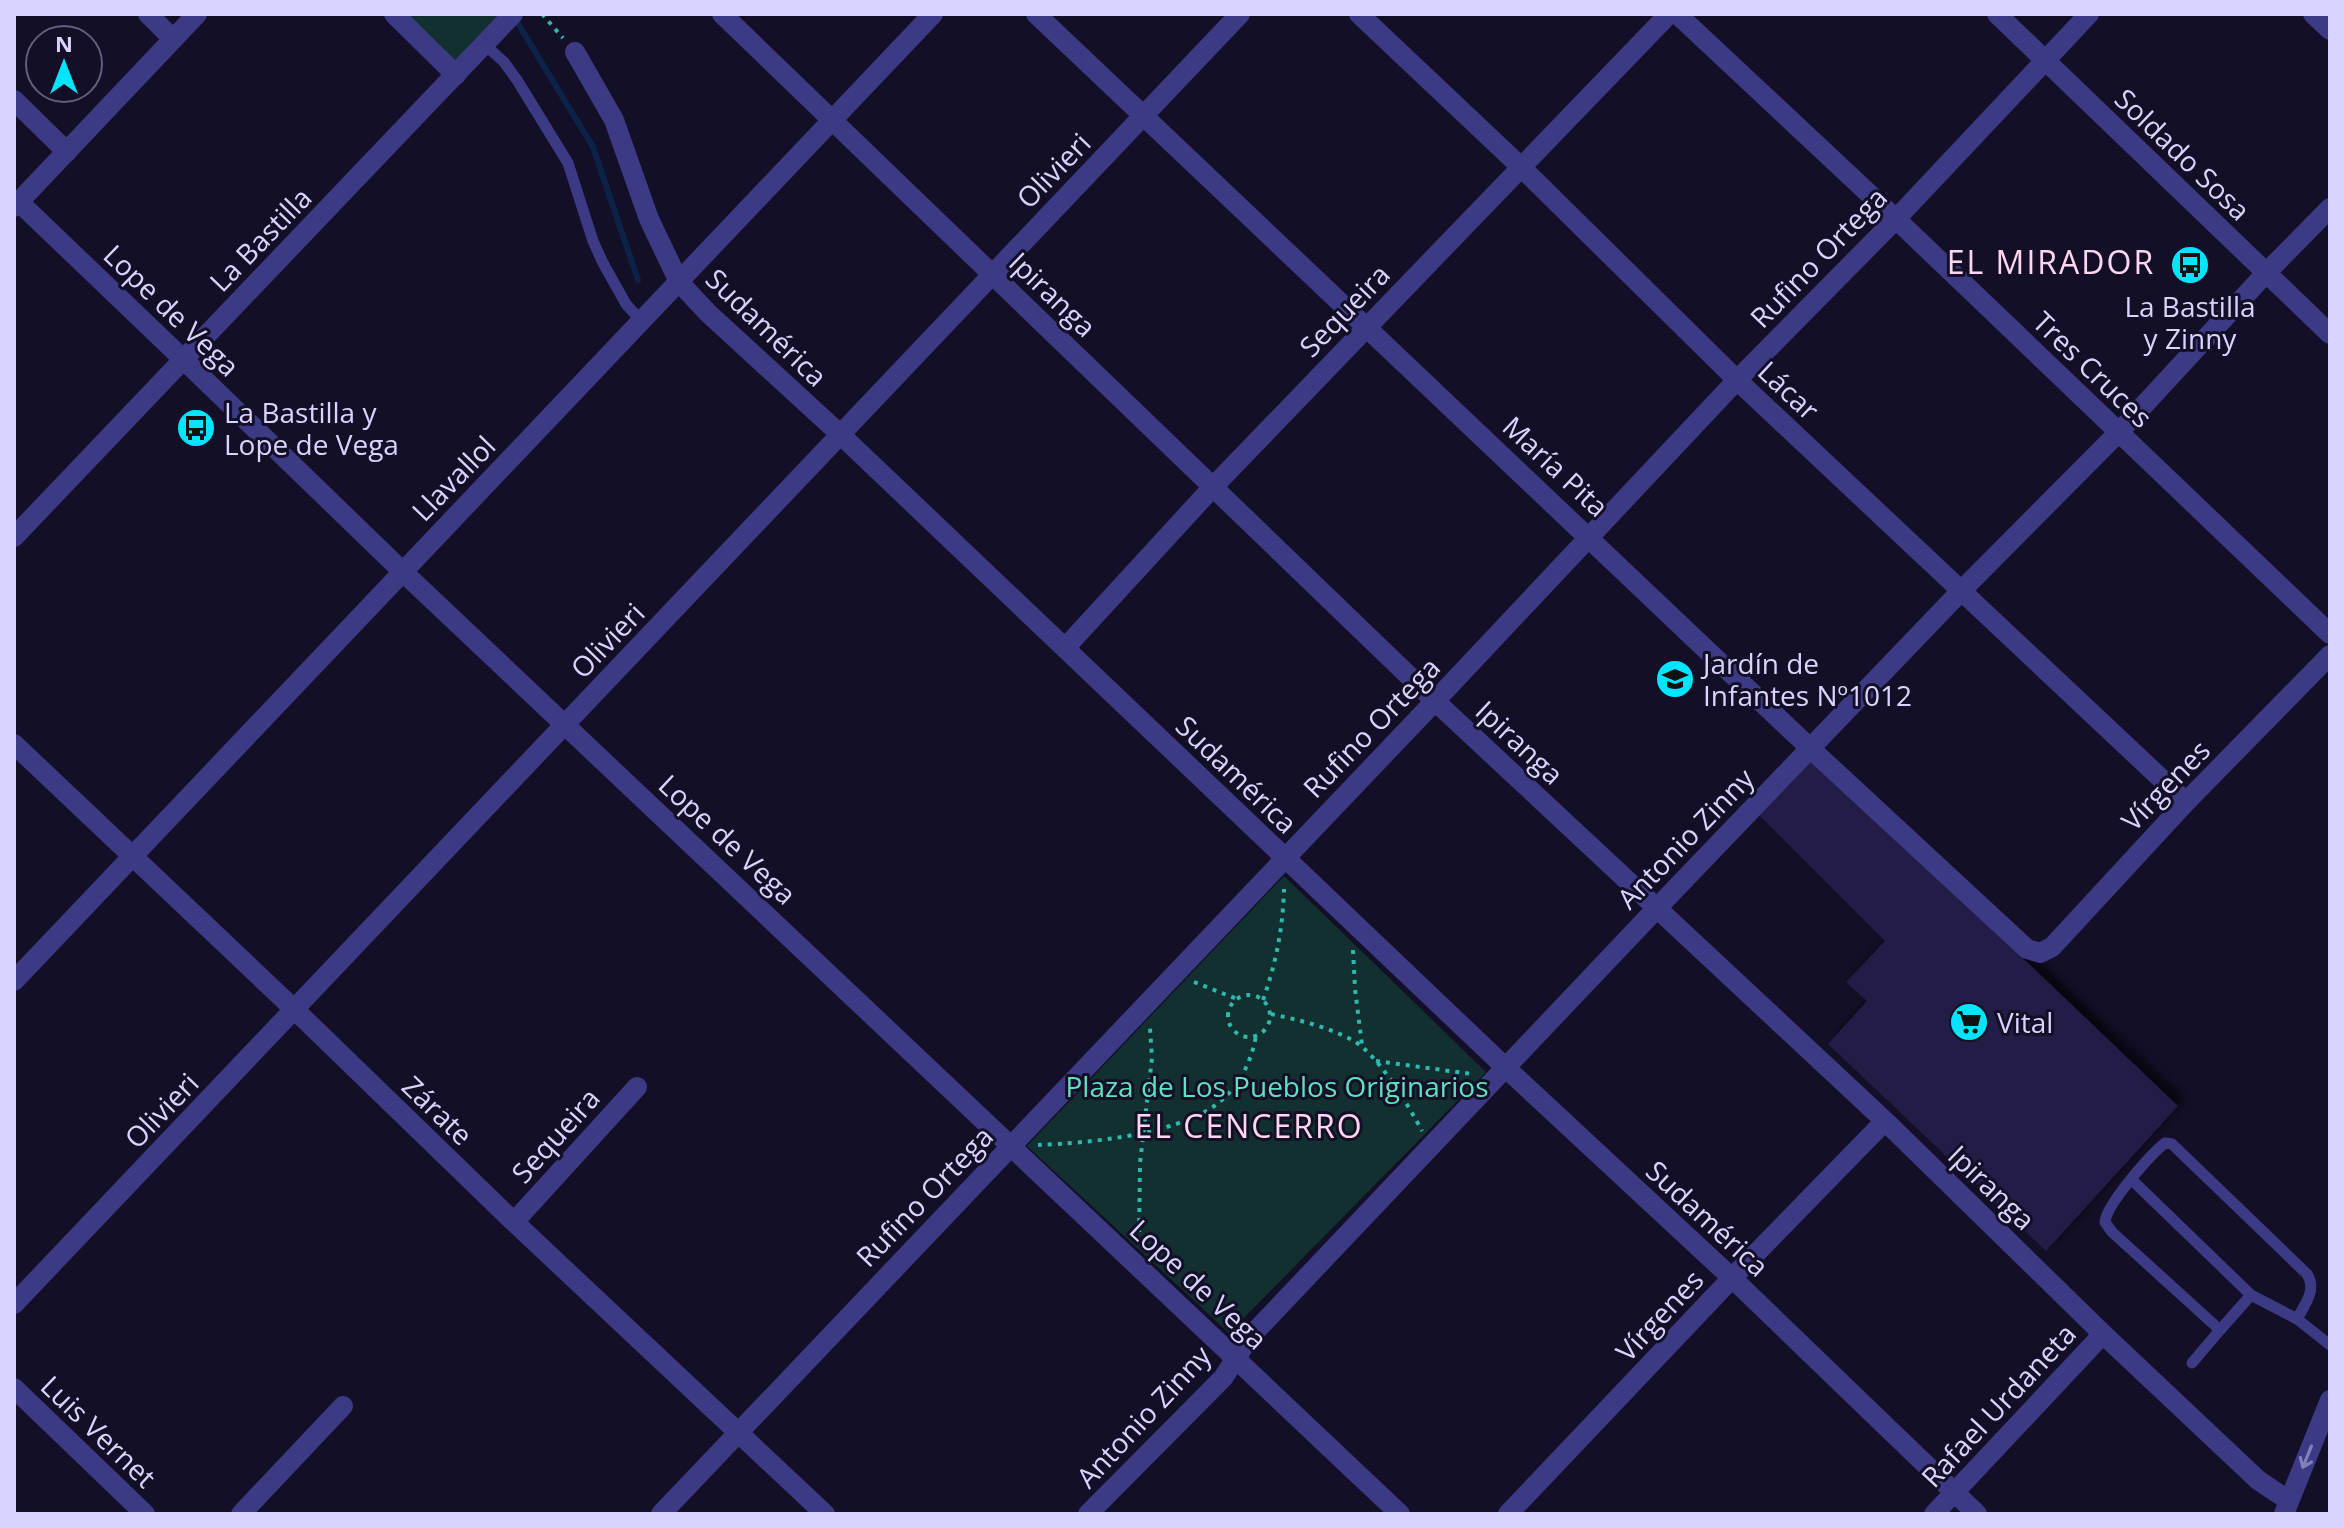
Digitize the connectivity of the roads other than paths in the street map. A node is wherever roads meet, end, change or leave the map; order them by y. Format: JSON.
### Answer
{"nodes":[{"id":1,"x":148,"y":14,"type":"edge"},
{"id":2,"x":197,"y":14,"type":"edge"},
{"id":3,"x":394,"y":14,"type":"edge"},
{"id":4,"x":722,"y":14,"type":"edge"},
{"id":5,"x":933,"y":14,"type":"edge"},
{"id":6,"x":1036,"y":14,"type":"edge"},
{"id":7,"x":1240,"y":14,"type":"edge"},
{"id":8,"x":1359,"y":14,"type":"edge"},
{"id":9,"x":1669,"y":14,"type":"edge"},
{"id":10,"x":1677,"y":14,"type":"edge"},
{"id":11,"x":1997,"y":14,"type":"edge"},
{"id":12,"x":2089,"y":14,"type":"edge"},
{"id":13,"x":2313,"y":14,"type":"edge"},
{"id":14,"x":508,"y":19,"type":"edge"},
{"id":15,"x":2330,"y":30,"type":"edge"},
{"id":16,"x":173,"y":39,"type":"junction"},
{"id":17,"x":484,"y":44,"type":"junction"},
{"id":18,"x":575,"y":52,"type":"road end"},
{"id":19,"x":2045,"y":60,"type":"junction"},
{"id":20,"x":456,"y":75,"type":"junction"},
{"id":21,"x":14,"y":100,"type":"edge"},
{"id":22,"x":1143,"y":115,"type":"junction"},
{"id":23,"x":832,"y":122,"type":"junction"},
{"id":24,"x":67,"y":152,"type":"junction"},
{"id":25,"x":1521,"y":167,"type":"junction"},
{"id":26,"x":16,"y":205,"type":"edge"},
{"id":27,"x":2330,"y":208,"type":"edge"},
{"id":28,"x":1896,"y":219,"type":"junction"},
{"id":29,"x":2266,"y":273,"type":"junction"},
{"id":30,"x":992,"y":274,"type":"junction"},
{"id":31,"x":679,"y":282,"type":"junction"},
{"id":32,"x":642,"y":322,"type":"junction"},
{"id":33,"x":1367,"y":326,"type":"junction"},
{"id":34,"x":2330,"y":334,"type":"edge"},
{"id":35,"x":184,"y":360,"type":"junction"},
{"id":36,"x":1737,"y":380,"type":"junction"},
{"id":37,"x":2118,"y":433,"type":"junction"},
{"id":38,"x":841,"y":435,"type":"junction"},
{"id":39,"x":1212,"y":488,"type":"junction"},
{"id":40,"x":14,"y":537,"type":"edge"},
{"id":41,"x":1589,"y":537,"type":"junction"},
{"id":42,"x":402,"y":571,"type":"junction"},
{"id":43,"x":1962,"y":590,"type":"junction"},
{"id":44,"x":2330,"y":634,"type":"edge"},
{"id":45,"x":1065,"y":648,"type":"junction"},
{"id":46,"x":2330,"y":655,"type":"edge"},
{"id":47,"x":1435,"y":701,"type":"junction"},
{"id":48,"x":565,"y":724,"type":"junction"},
{"id":49,"x":14,"y":744,"type":"edge"},
{"id":50,"x":1811,"y":749,"type":"junction"},
{"id":51,"x":2186,"y":802,"type":"junction"},
{"id":52,"x":133,"y":857,"type":"junction"},
{"id":53,"x":1285,"y":858,"type":"junction"},
{"id":54,"x":1657,"y":908,"type":"junction"},
{"id":55,"x":2040,"y":953,"type":"joint"},
{"id":56,"x":14,"y":981,"type":"edge"},
{"id":57,"x":295,"y":1010,"type":"junction"},
{"id":58,"x":1500,"y":1074,"type":"junction"},
{"id":59,"x":637,"y":1087,"type":"dead end"},
{"id":60,"x":1885,"y":1121,"type":"junction"},
{"id":61,"x":1012,"y":1146,"type":"junction"},
{"id":62,"x":2132,"y":1180,"type":"junction"},
{"id":63,"x":514,"y":1222,"type":"junction"},
{"id":64,"x":1732,"y":1278,"type":"junction"},
{"id":65,"x":2251,"y":1295,"type":"junction"},
{"id":66,"x":14,"y":1304,"type":"edge"},
{"id":67,"x":2297,"y":1319,"type":"junction"},
{"id":68,"x":2220,"y":1330,"type":"junction"},
{"id":69,"x":2103,"y":1334,"type":"junction"},
{"id":70,"x":2330,"y":1345,"type":"edge"},
{"id":71,"x":1236,"y":1357,"type":"junction"},
{"id":72,"x":2192,"y":1363,"type":"dead end"},
{"id":73,"x":14,"y":1388,"type":"edge"},
{"id":74,"x":2330,"y":1400,"type":"edge"},
{"id":75,"x":343,"y":1406,"type":"dead end"},
{"id":76,"x":738,"y":1431,"type":"junction"},
{"id":77,"x":1954,"y":1493,"type":"junction"},
{"id":78,"x":2287,"y":1508,"type":"edge"},
{"id":79,"x":145,"y":1514,"type":"edge"},
{"id":80,"x":241,"y":1514,"type":"edge"},
{"id":81,"x":661,"y":1514,"type":"edge"},
{"id":82,"x":825,"y":1514,"type":"edge"},
{"id":83,"x":1088,"y":1514,"type":"edge"},
{"id":84,"x":1400,"y":1514,"type":"edge"},
{"id":85,"x":1508,"y":1514,"type":"edge"},
{"id":86,"x":1934,"y":1514,"type":"edge"},
{"id":87,"x":1977,"y":1514,"type":"edge"}],
"edges":[{"from":1,"to":16,"type":"street"},
{"from":2,"to":16,"type":"street"},
{"from":3,"to":20,"type":"street"},
{"from":4,"to":23,"type":"street","name":"Ipiranga"},
{"from":5,"to":23,"type":"street","name":"Llavallol"},
{"from":6,"to":22,"type":"street","name":"María Pita"},
{"from":7,"to":22,"type":"street","name":"Olivieri"},
{"from":8,"to":25,"type":"street","name":"Lácar"},
{"from":9,"to":25,"type":"street","name":"Sequeira"},
{"from":10,"to":28,"type":"street","name":"Tres Cruces"},
{"from":11,"to":19,"type":"street","name":"Soldado Sosa"},
{"from":12,"to":19,"type":"street","name":"Rufino Ortega"},
{"from":13,"to":15,"type":"street"},
{"from":14,"to":17,"type":"street","name":"La Bastilla"},
{"from":16,"to":24,"type":"street"},
{"from":17,"to":20,"type":"street","name":"La Bastilla"},
{"from":17,"to":32,"type":"lane"},
{"from":18,"to":31,"type":"street","name":"Sudamérica"},
{"from":19,"to":28,"type":"street","name":"Rufino Ortega"},
{"from":19,"to":29,"type":"street","name":"Soldado Sosa"},
{"from":20,"to":35,"type":"street","name":"La Bastilla"},
{"from":21,"to":24,"type":"street"},
{"from":22,"to":30,"type":"street","name":"Olivieri"},
{"from":22,"to":33,"type":"street","name":"María Pita"},
{"from":23,"to":30,"type":"street","name":"Ipiranga"},
{"from":23,"to":31,"type":"street","name":"Llavallol"},
{"from":24,"to":26,"type":"street"},
{"from":25,"to":33,"type":"street","name":"Sequeira"},
{"from":25,"to":36,"type":"street","name":"Lácar"},
{"from":26,"to":35,"type":"street","name":"Lope de Vega"},
{"from":27,"to":29,"type":"street","name":"Antonio Zinny"},
{"from":28,"to":36,"type":"street","name":"Rufino Ortega"},
{"from":28,"to":37,"type":"street","name":"Tres Cruces"},
{"from":29,"to":34,"type":"street","name":"Soldado Sosa"},
{"from":29,"to":37,"type":"street","name":"Antonio Zinny"},
{"from":30,"to":38,"type":"street","name":"Olivieri"},
{"from":30,"to":39,"type":"street","name":"Ipiranga"},
{"from":31,"to":32,"type":"street","name":"Llavallol"},
{"from":31,"to":38,"type":"street","name":"Sudamérica"},
{"from":32,"to":42,"type":"street","name":"Llavallol"},
{"from":33,"to":39,"type":"street","name":"Sequeira"},
{"from":33,"to":41,"type":"street","name":"María Pita"},
{"from":35,"to":40,"type":"street","name":"La Bastilla"},
{"from":35,"to":42,"type":"street","name":"Lope de Vega"},
{"from":36,"to":41,"type":"street","name":"Rufino Ortega"},
{"from":36,"to":43,"type":"street","name":"Lácar"},
{"from":37,"to":43,"type":"street","name":"Antonio Zinny"},
{"from":37,"to":44,"type":"street","name":"Tres Cruces"},
{"from":38,"to":45,"type":"street","name":"Sudamérica"},
{"from":38,"to":48,"type":"street","name":"Olivieri"},
{"from":39,"to":45,"type":"street","name":"Sequeira"},
{"from":39,"to":47,"type":"street","name":"Ipiranga"},
{"from":41,"to":47,"type":"street","name":"Rufino Ortega"},
{"from":41,"to":50,"type":"street","name":"María Pita"},
{"from":42,"to":48,"type":"street","name":"Lope de Vega"},
{"from":42,"to":52,"type":"street","name":"Llavallol"},
{"from":43,"to":50,"type":"street","name":"Antonio Zinny"},
{"from":43,"to":51,"type":"street","name":"Lácar"},
{"from":45,"to":53,"type":"street","name":"Sudamérica"},
{"from":46,"to":51,"type":"street","name":"Vírgenes"},
{"from":47,"to":53,"type":"street","name":"Rufino Ortega"},
{"from":47,"to":54,"type":"street","name":"Ipiranga"},
{"from":48,"to":57,"type":"street","name":"Olivieri"},
{"from":48,"to":61,"type":"street","name":"Lope de Vega"},
{"from":49,"to":52,"type":"street","name":"Zárate"},
{"from":50,"to":54,"type":"street","name":"Antonio Zinny"},
{"from":50,"to":55,"type":"street","name":"María Pita"},
{"from":51,"to":55,"type":"street","name":"Vírgenes"},
{"from":52,"to":56,"type":"street","name":"Llavallol"},
{"from":52,"to":57,"type":"street","name":"Zárate"},
{"from":53,"to":58,"type":"street","name":"Sudamérica"},
{"from":53,"to":61,"type":"street","name":"Rufino Ortega"},
{"from":54,"to":58,"type":"street","name":"Antonio Zinny"},
{"from":54,"to":60,"type":"street","name":"Ipiranga"},
{"from":57,"to":63,"type":"street","name":"Zárate"},
{"from":57,"to":66,"type":"street","name":"Olivieri"},
{"from":58,"to":64,"type":"street","name":"Sudamérica"},
{"from":58,"to":71,"type":"street","name":"Antonio Zinny"},
{"from":59,"to":63,"type":"street","name":"Sequeira"},
{"from":60,"to":64,"type":"street","name":"Vírgenes"},
{"from":60,"to":69,"type":"street","name":"Ipiranga"},
{"from":61,"to":71,"type":"street","name":"Lope de Vega"},
{"from":61,"to":76,"type":"street","name":"Rufino Ortega"},
{"from":62,"to":65,"type":"lane"},
{"from":62,"to":67,"type":"lane"},
{"from":62,"to":68,"type":"lane"},
{"from":63,"to":76,"type":"street","name":"Zárate"},
{"from":64,"to":77,"type":"street","name":"Sudamérica"},
{"from":64,"to":85,"type":"street","name":"Vírgenes"},
{"from":65,"to":67,"type":"lane"},
{"from":65,"to":68,"type":"lane"},
{"from":67,"to":70,"type":"lane"},
{"from":68,"to":72,"type":"lane"},
{"from":69,"to":77,"type":"street","name":"Rafael Urdaneta"},
{"from":69,"to":78,"type":"street","name":"Ipiranga"},
{"from":71,"to":83,"type":"street","name":"Antonio Zinny"},
{"from":71,"to":84,"type":"street","name":"Lope de Vega"},
{"from":73,"to":79,"type":"street","name":"Luis Vernet"},
{"from":74,"to":78,"type":"street","one_way":true},
{"from":75,"to":80,"type":"street"},
{"from":76,"to":81,"type":"street","name":"Rufino Ortega"},
{"from":76,"to":82,"type":"street","name":"Zárate"},
{"from":77,"to":86,"type":"street","name":"Rafael Urdaneta"},
{"from":77,"to":87,"type":"street","name":"Sudamérica"}]}
